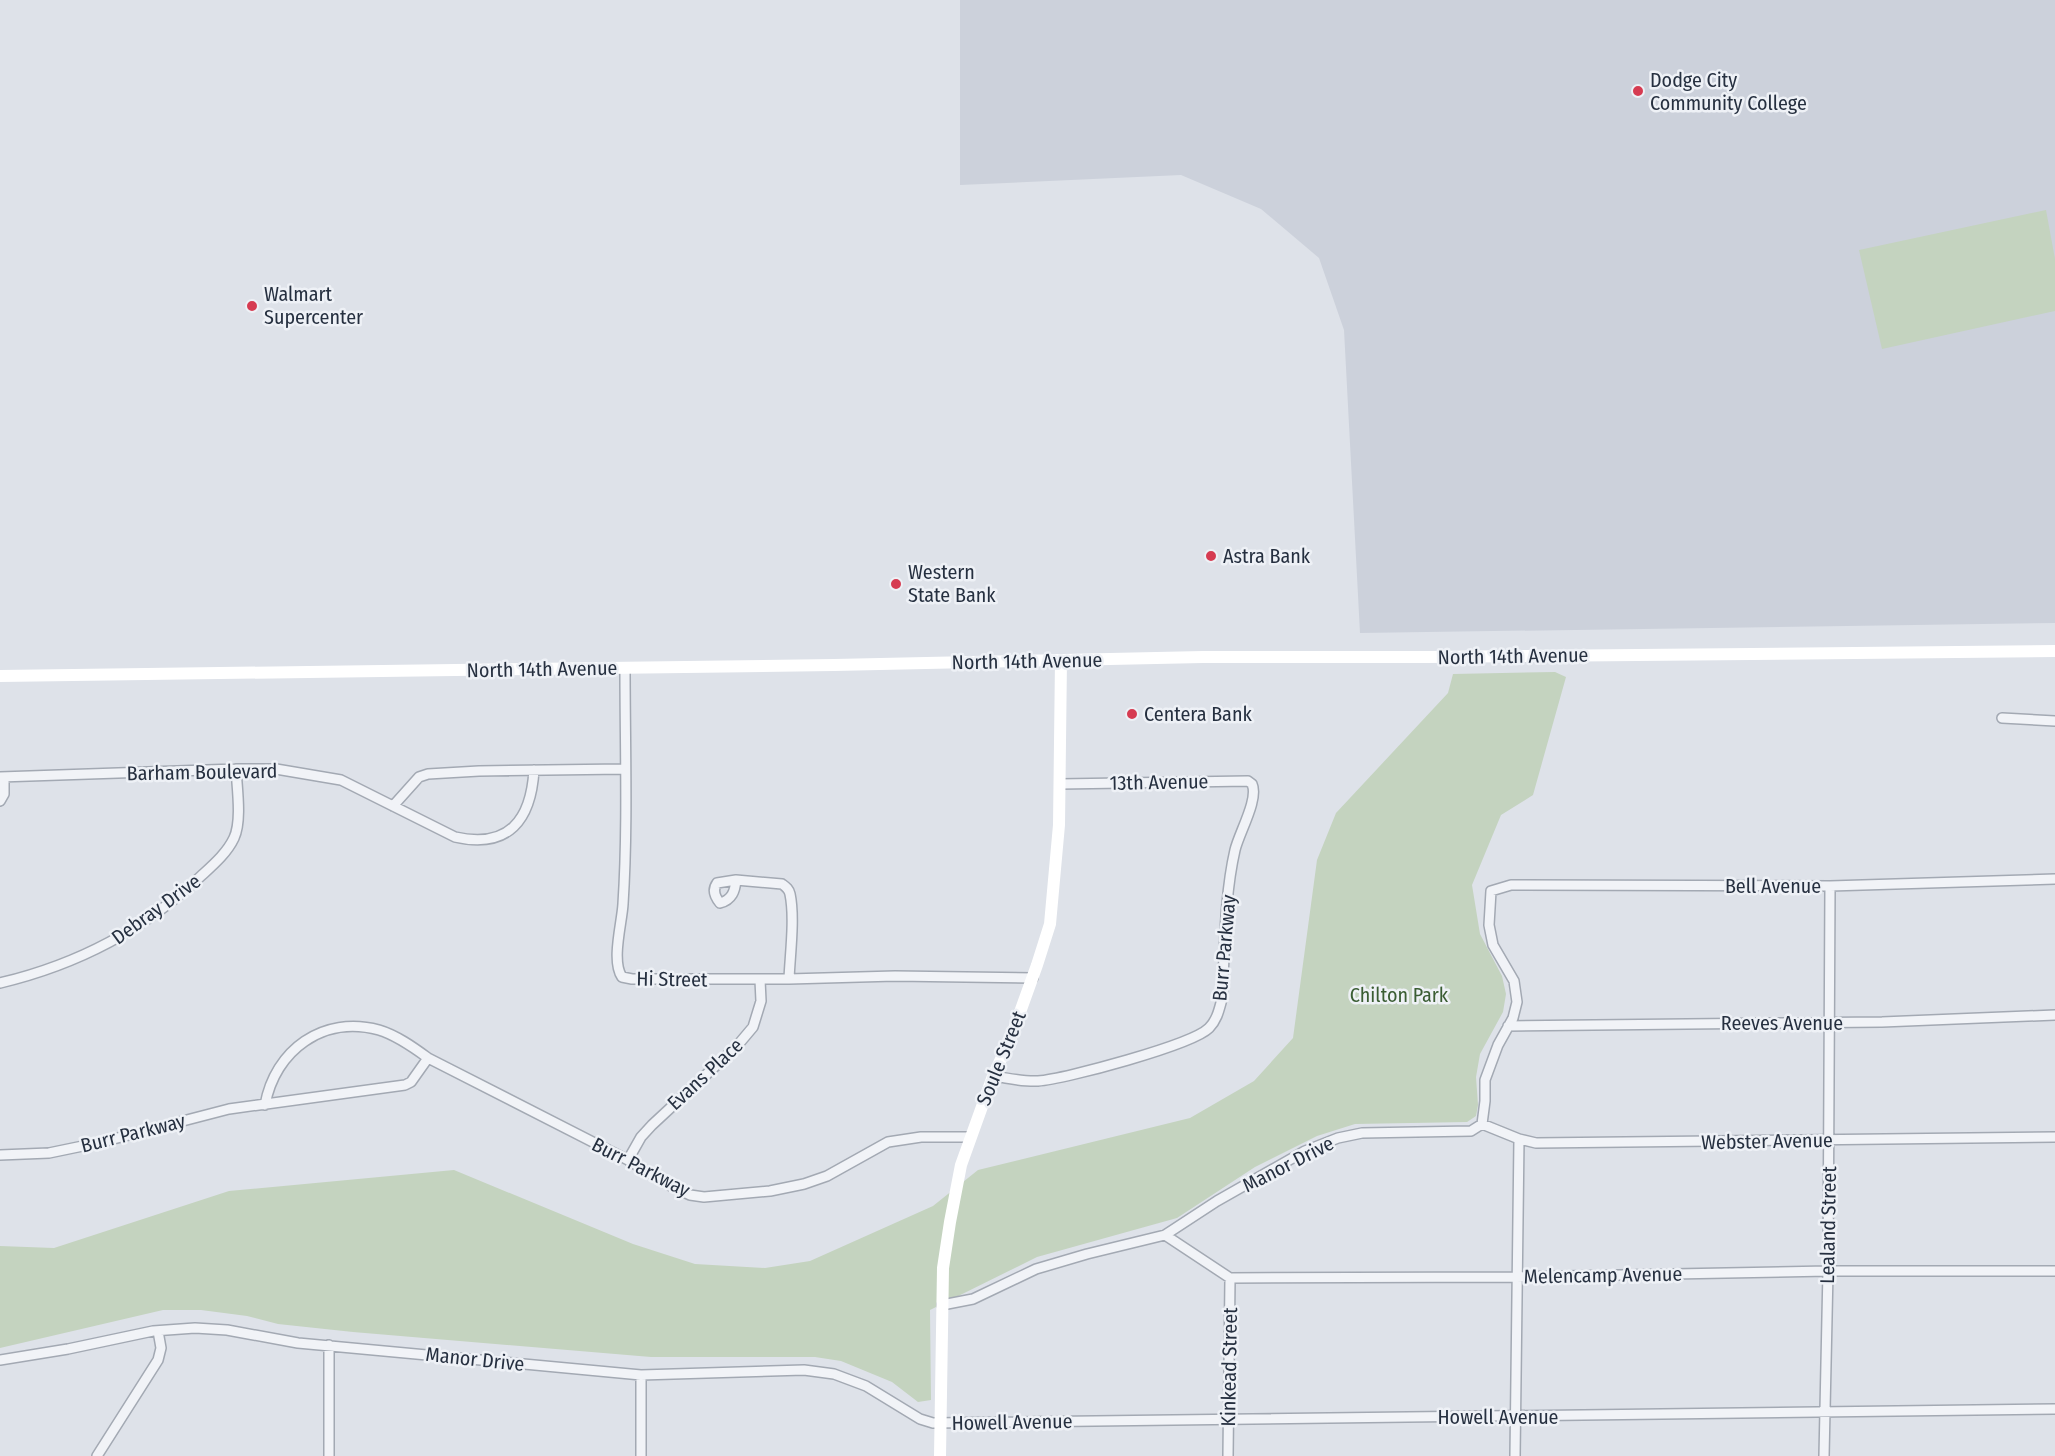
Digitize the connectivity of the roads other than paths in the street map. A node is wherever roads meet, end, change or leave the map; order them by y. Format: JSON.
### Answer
{"nodes":[{"id":1,"x":2055,"y":651,"type":"edge"},
{"id":2,"x":1061,"y":660,"type":"junction"},
{"id":3,"x":625,"y":668,"type":"junction"},
{"id":4,"x":0,"y":676,"type":"edge"},
{"id":5,"x":2002,"y":718,"type":"dead end"},
{"id":6,"x":2055,"y":721,"type":"edge"},
{"id":7,"x":236,"y":769,"type":"junction"},
{"id":8,"x":624,"y":769,"type":"junction"},
{"id":9,"x":534,"y":770,"type":"junction"},
{"id":10,"x":2,"y":777,"type":"edge"},
{"id":11,"x":1060,"y":784,"type":"junction"},
{"id":12,"x":1254,"y":788,"type":"joint"},
{"id":13,"x":0,"y":801,"type":"edge"},
{"id":14,"x":393,"y":806,"type":"junction"},
{"id":15,"x":2055,"y":879,"type":"edge"},
{"id":16,"x":736,"y":880,"type":"dead end"},
{"id":17,"x":1830,"y":886,"type":"junction"},
{"id":18,"x":1033,"y":978,"type":"junction"},
{"id":19,"x":760,"y":980,"type":"junction"},
{"id":20,"x":789,"y":980,"type":"junction"},
{"id":21,"x":0,"y":983,"type":"edge"},
{"id":22,"x":2055,"y":1015,"type":"edge"},
{"id":23,"x":1829,"y":1023,"type":"junction"},
{"id":24,"x":1508,"y":1026,"type":"junction"},
{"id":25,"x":428,"y":1058,"type":"junction"},
{"id":26,"x":993,"y":1076,"type":"junction"},
{"id":27,"x":265,"y":1105,"type":"junction"},
{"id":28,"x":1482,"y":1124,"type":"junction"},
{"id":29,"x":969,"y":1137,"type":"junction"},
{"id":30,"x":2055,"y":1137,"type":"edge"},
{"id":31,"x":1519,"y":1139,"type":"junction"},
{"id":32,"x":1829,"y":1140,"type":"junction"},
{"id":33,"x":0,"y":1155,"type":"edge"},
{"id":34,"x":628,"y":1160,"type":"junction"},
{"id":35,"x":1165,"y":1235,"type":"junction"},
{"id":36,"x":1828,"y":1271,"type":"junction"},
{"id":37,"x":2055,"y":1271,"type":"edge"},
{"id":38,"x":1517,"y":1277,"type":"junction"},
{"id":39,"x":1230,"y":1278,"type":"junction"},
{"id":40,"x":942,"y":1305,"type":"junction"},
{"id":41,"x":158,"y":1331,"type":"junction"},
{"id":42,"x":329,"y":1345,"type":"junction"},
{"id":43,"x":0,"y":1360,"type":"edge"},
{"id":44,"x":641,"y":1375,"type":"junction"},
{"id":45,"x":2055,"y":1409,"type":"edge"},
{"id":46,"x":1824,"y":1413,"type":"junction"},
{"id":47,"x":1515,"y":1417,"type":"junction"},
{"id":48,"x":1228,"y":1419,"type":"junction"},
{"id":49,"x":940,"y":1423,"type":"junction"},
{"id":50,"x":98,"y":1456,"type":"edge"},
{"id":51,"x":329,"y":1456,"type":"edge"},
{"id":52,"x":641,"y":1456,"type":"edge"},
{"id":53,"x":940,"y":1456,"type":"edge"},
{"id":54,"x":1228,"y":1456,"type":"edge"},
{"id":55,"x":1515,"y":1456,"type":"edge"},
{"id":56,"x":1824,"y":1456,"type":"edge"}],
"edges":[{"from":1,"to":2,"type":"main road","name":"North 14th Avenue"},
{"from":2,"to":3,"type":"main road","name":"North 14th Avenue"},
{"from":2,"to":11,"type":"main road","name":"Soule Street"},
{"from":3,"to":4,"type":"main road","name":"North 14th Avenue"},
{"from":3,"to":8,"type":"street","name":"Hi Street"},
{"from":5,"to":6,"type":"street"},
{"from":7,"to":10,"type":"street","name":"Barham Boulevard"},
{"from":7,"to":14,"type":"street","name":"Barham Boulevard"},
{"from":7,"to":21,"type":"street","name":"Debray Drive"},
{"from":8,"to":9,"type":"street"},
{"from":8,"to":19,"type":"street","name":"Hi Street"},
{"from":9,"to":14,"type":"street"},
{"from":9,"to":14,"type":"street","name":"Barham Boulevard"},
{"from":10,"to":13,"type":"street","name":"Barham Boulevard"},
{"from":11,"to":12,"type":"street","name":"13th Avenue"},
{"from":11,"to":18,"type":"main road","name":"Soule Street"},
{"from":12,"to":26,"type":"street","name":"Burr Parkway"},
{"from":15,"to":17,"type":"street","name":"Bell Avenue"},
{"from":16,"to":20,"type":"street"},
{"from":17,"to":23,"type":"street","name":"Lealand Street"},
{"from":17,"to":24,"type":"street","name":"Bell Avenue"},
{"from":18,"to":20,"type":"street","name":"Hi Street"},
{"from":18,"to":26,"type":"main road","name":"Soule Street"},
{"from":19,"to":20,"type":"street","name":"Hi Street"},
{"from":19,"to":34,"type":"street","name":"Evans Place"},
{"from":22,"to":23,"type":"street","name":"Reeves Avenue"},
{"from":23,"to":24,"type":"street","name":"Reeves Avenue"},
{"from":23,"to":32,"type":"street","name":"Lealand Street"},
{"from":24,"to":28,"type":"street"},
{"from":25,"to":27,"type":"street","name":"Burr Parkway"},
{"from":25,"to":27,"type":"street","name":"Burr Parkway"},
{"from":25,"to":34,"type":"street","name":"Burr Parkway"},
{"from":26,"to":29,"type":"main road","name":"Soule Street"},
{"from":27,"to":33,"type":"street","name":"Burr Parkway"},
{"from":28,"to":31,"type":"street","name":"Webster Avenue"},
{"from":28,"to":35,"type":"street","name":"Manor Drive"},
{"from":29,"to":34,"type":"street","name":"Burr Parkway"},
{"from":29,"to":40,"type":"main road","name":"Soule Street"},
{"from":30,"to":32,"type":"street","name":"Webster Avenue"},
{"from":31,"to":32,"type":"street","name":"Webster Avenue"},
{"from":31,"to":38,"type":"street"},
{"from":32,"to":36,"type":"street","name":"Lealand Street"},
{"from":35,"to":39,"type":"street"},
{"from":35,"to":40,"type":"street","name":"Manor Drive"},
{"from":36,"to":37,"type":"street","name":"Melencamp Avenue"},
{"from":36,"to":38,"type":"street","name":"Melencamp Avenue"},
{"from":36,"to":46,"type":"street","name":"Lealand Street"},
{"from":38,"to":39,"type":"street","name":"Melencamp Avenue"},
{"from":38,"to":47,"type":"street"},
{"from":39,"to":48,"type":"street","name":"Kinkead Street"},
{"from":40,"to":49,"type":"main road","name":"Soule Street"},
{"from":41,"to":42,"type":"street","name":"Manor Drive"},
{"from":41,"to":43,"type":"street","name":"Manor Drive"},
{"from":41,"to":50,"type":"street"},
{"from":42,"to":44,"type":"street","name":"Manor Drive"},
{"from":42,"to":51,"type":"street"},
{"from":44,"to":49,"type":"street","name":"Manor Drive"},
{"from":44,"to":52,"type":"street"},
{"from":45,"to":46,"type":"street","name":"Howell Avenue"},
{"from":46,"to":47,"type":"street","name":"Howell Avenue"},
{"from":46,"to":56,"type":"street","name":"Lealand Street"},
{"from":47,"to":48,"type":"street","name":"Howell Avenue"},
{"from":47,"to":55,"type":"street"},
{"from":48,"to":49,"type":"street","name":"Howell Avenue"},
{"from":48,"to":54,"type":"street","name":"Kinkead Street"},
{"from":49,"to":53,"type":"main road","name":"Soule Street"}]}
